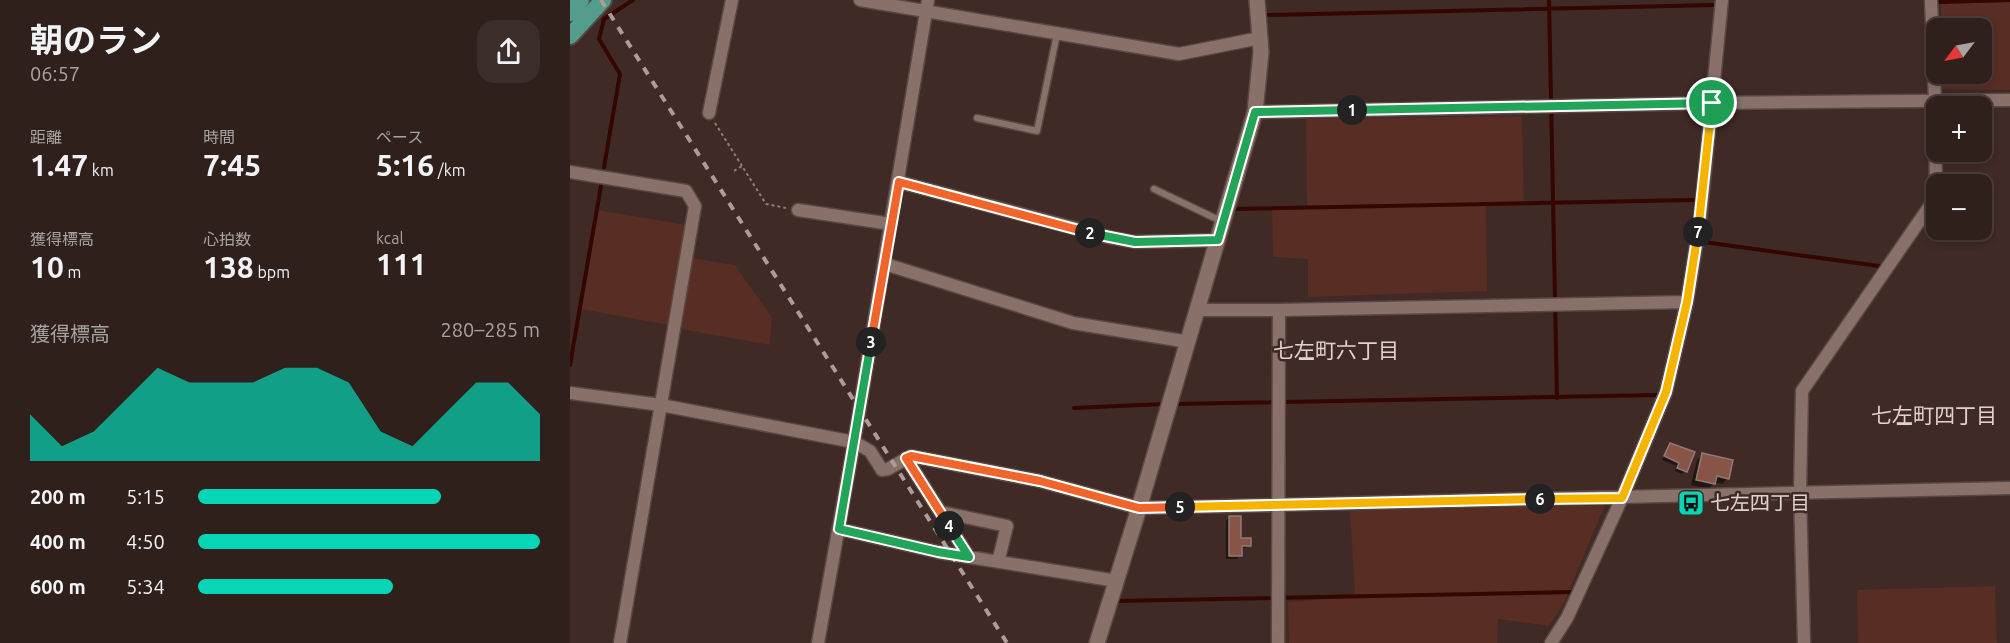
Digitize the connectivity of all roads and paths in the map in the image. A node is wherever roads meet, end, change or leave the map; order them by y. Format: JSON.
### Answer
{"nodes":[{"id":1,"x":582,"y":0,"type":"edge"},
{"id":2,"x":603,"y":0,"type":"edge"},
{"id":3,"x":732,"y":0,"type":"edge"},
{"id":4,"x":860,"y":0,"type":"edge"},
{"id":5,"x":1257,"y":0,"type":"edge"},
{"id":6,"x":1722,"y":0,"type":"edge"},
{"id":7,"x":1931,"y":0,"type":"edge"},
{"id":8,"x":927,"y":5,"type":"edge"},
{"id":9,"x":570,"y":13,"type":"edge"},
{"id":10,"x":1058,"y":34,"type":"junction"},
{"id":11,"x":570,"y":36,"type":"edge"},
{"id":12,"x":1260,"y":38,"type":"junction"},
{"id":13,"x":1935,"y":96,"type":"edge"},
{"id":14,"x":1992,"y":100,"type":"edge"},
{"id":15,"x":2010,"y":100,"type":"edge"},
{"id":16,"x":1926,"y":102,"type":"edge"},
{"id":17,"x":1712,"y":103,"type":"junction"},
{"id":18,"x":1255,"y":112,"type":"junction"},
{"id":19,"x":709,"y":113,"type":"joint"},
{"id":20,"x":977,"y":118,"type":"dead end"},
{"id":21,"x":1936,"y":162,"type":"edge"},
{"id":22,"x":742,"y":166,"type":"junction"},
{"id":23,"x":734,"y":171,"type":"dead end"},
{"id":24,"x":570,"y":172,"type":"edge"},
{"id":25,"x":899,"y":182,"type":"junction"},
{"id":26,"x":1154,"y":189,"type":"dead end"},
{"id":27,"x":798,"y":210,"type":"joint"},
{"id":28,"x":1224,"y":222,"type":"junction"},
{"id":29,"x":891,"y":224,"type":"junction"},
{"id":30,"x":1218,"y":240,"type":"junction"},
{"id":31,"x":885,"y":264,"type":"junction"},
{"id":32,"x":1687,"y":302,"type":"junction"},
{"id":33,"x":1198,"y":310,"type":"junction"},
{"id":34,"x":1279,"y":310,"type":"junction"},
{"id":35,"x":1189,"y":342,"type":"junction"},
{"id":36,"x":570,"y":393,"type":"edge"},
{"id":37,"x":661,"y":405,"type":"junction"},
{"id":38,"x":854,"y":442,"type":"junction"},
{"id":39,"x":906,"y":458,"type":"junction"},
{"id":40,"x":2010,"y":488,"type":"edge"},
{"id":41,"x":1800,"y":493,"type":"junction"},
{"id":42,"x":1622,"y":498,"type":"junction"},
{"id":43,"x":1277,"y":504,"type":"junction"},
{"id":44,"x":1139,"y":508,"type":"junction"},
{"id":45,"x":941,"y":512,"type":"junction"},
{"id":46,"x":839,"y":529,"type":"junction"},
{"id":47,"x":969,"y":557,"type":"junction"},
{"id":48,"x":998,"y":562,"type":"junction"},
{"id":49,"x":1117,"y":581,"type":"junction"},
{"id":50,"x":620,"y":643,"type":"edge"},
{"id":51,"x":818,"y":643,"type":"edge"},
{"id":52,"x":1097,"y":643,"type":"edge"},
{"id":53,"x":1278,"y":643,"type":"edge"},
{"id":54,"x":1551,"y":643,"type":"edge"},
{"id":55,"x":1804,"y":643,"type":"edge"}],
"edges":[{"from":1,"to":9,"type":"highway"},
{"from":2,"to":11,"type":"highway"},
{"from":3,"to":19,"type":"street"},
{"from":4,"to":8,"type":"street"},
{"from":5,"to":12,"type":"street"},
{"from":6,"to":17,"type":"street"},
{"from":7,"to":13,"type":"street"},
{"from":8,"to":10,"type":"street"},
{"from":8,"to":25,"type":"street"},
{"from":10,"to":12,"type":"street"},
{"from":10,"to":20,"type":"lane"},
{"from":12,"to":18,"type":"street"},
{"from":14,"to":15,"type":"street"},
{"from":16,"to":17,"type":"street"},
{"from":17,"to":18,"type":"street"},
{"from":17,"to":32,"type":"street"},
{"from":18,"to":28,"type":"street"},
{"from":19,"to":22,"type":"path"},
{"from":21,"to":41,"type":"street"},
{"from":22,"to":23,"type":"path"},
{"from":22,"to":27,"type":"path"},
{"from":24,"to":37,"type":"street"},
{"from":25,"to":29,"type":"street"},
{"from":25,"to":30,"type":"street"},
{"from":26,"to":28,"type":"lane"},
{"from":27,"to":29,"type":"street"},
{"from":28,"to":30,"type":"street"},
{"from":29,"to":31,"type":"street"},
{"from":30,"to":33,"type":"street"},
{"from":31,"to":35,"type":"street"},
{"from":31,"to":38,"type":"street"},
{"from":32,"to":34,"type":"street"},
{"from":32,"to":42,"type":"street"},
{"from":33,"to":34,"type":"street"},
{"from":33,"to":35,"type":"street"},
{"from":34,"to":43,"type":"street"},
{"from":35,"to":44,"type":"street"},
{"from":36,"to":37,"type":"street"},
{"from":37,"to":38,"type":"street"},
{"from":37,"to":50,"type":"street"},
{"from":38,"to":39,"type":"street"},
{"from":38,"to":46,"type":"street"},
{"from":39,"to":44,"type":"street"},
{"from":39,"to":45,"type":"street"},
{"from":40,"to":41,"type":"street"},
{"from":41,"to":42,"type":"street"},
{"from":41,"to":55,"type":"street"},
{"from":42,"to":43,"type":"street"},
{"from":42,"to":54,"type":"street"},
{"from":43,"to":44,"type":"street"},
{"from":43,"to":53,"type":"street"},
{"from":44,"to":49,"type":"street"},
{"from":45,"to":47,"type":"street"},
{"from":45,"to":48,"type":"street"},
{"from":46,"to":47,"type":"street"},
{"from":46,"to":51,"type":"street"},
{"from":47,"to":48,"type":"street"},
{"from":48,"to":49,"type":"street"},
{"from":49,"to":52,"type":"street"}]}
